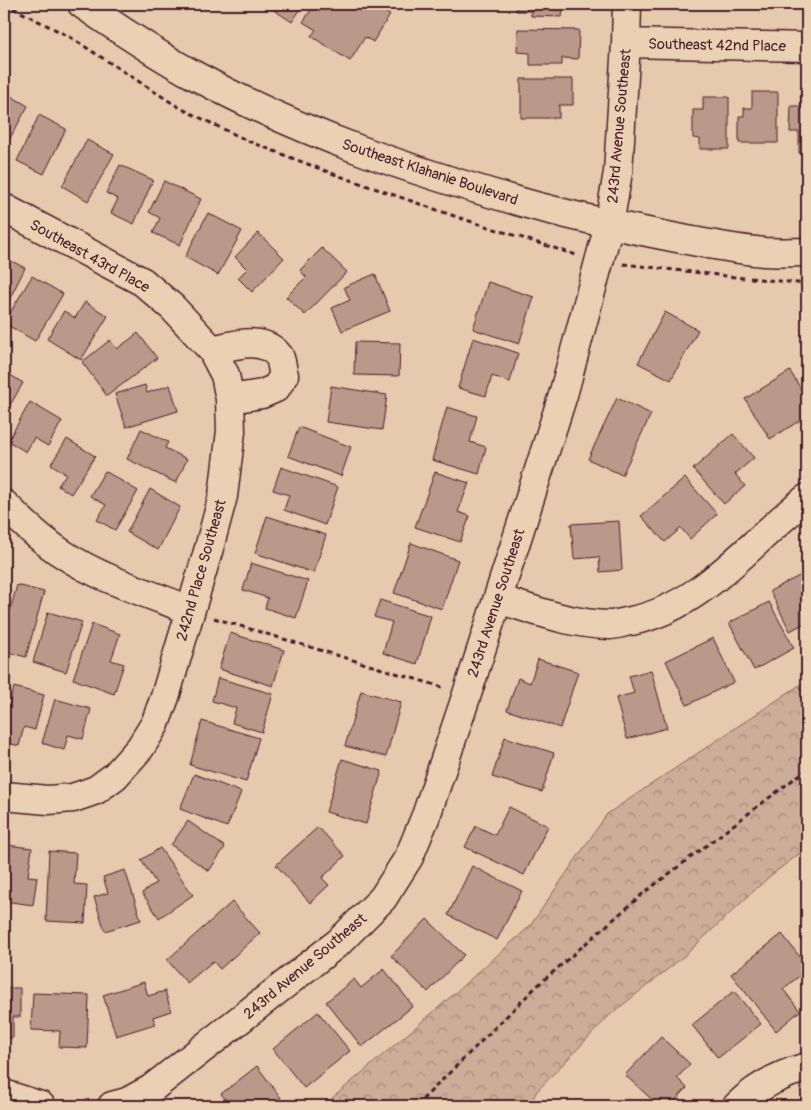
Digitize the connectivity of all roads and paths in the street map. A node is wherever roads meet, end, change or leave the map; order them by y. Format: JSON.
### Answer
{"nodes":[{"id":1,"x":82,"y":4,"type":"edge"},
{"id":2,"x":627,"y":4,"type":"edge"},
{"id":3,"x":626,"y":43,"type":"junction"},
{"id":4,"x":807,"y":47,"type":"edge"},
{"id":5,"x":4,"y":208,"type":"edge"},
{"id":6,"x":609,"y":225,"type":"junction"},
{"id":7,"x":807,"y":252,"type":"edge"},
{"id":8,"x":212,"y":350,"type":"junction"},
{"id":9,"x":230,"y":399,"type":"junction"},
{"id":10,"x":807,"y":498,"type":"edge"},
{"id":11,"x":4,"y":504,"type":"edge"},
{"id":12,"x":498,"y":599,"type":"junction"},
{"id":13,"x":190,"y":610,"type":"junction"},
{"id":14,"x":467,"y":694,"type":"junction"},
{"id":15,"x":807,"y":769,"type":"edge"},
{"id":16,"x":4,"y":796,"type":"edge"},
{"id":17,"x":807,"y":1066,"type":"edge"},
{"id":18,"x":4,"y":1094,"type":"edge"},
{"id":19,"x":41,"y":1106,"type":"edge"},
{"id":20,"x":112,"y":1106,"type":"edge"},
{"id":21,"x":416,"y":1106,"type":"edge"},
{"id":22,"x":737,"y":1106,"type":"edge"}],
"edges":[{"from":1,"to":6,"type":"street","name":"Southeast Klahanie Boulevard"},
{"from":2,"to":3,"type":"street","name":"243rd Avenue Southeast"},
{"from":3,"to":4,"type":"street","name":"Southeast 42nd Place"},
{"from":3,"to":6,"type":"street","name":"243rd Avenue Southeast"},
{"from":5,"to":8,"type":"street","name":"Southeast 43rd Place"},
{"from":6,"to":7,"type":"street","name":"Southeast Klahanie Boulevard"},
{"from":6,"to":12,"type":"street","name":"243rd Avenue Southeast"},
{"from":8,"to":9,"type":"street","name":"242nd Place Southeast"},
{"from":8,"to":9,"type":"street"},
{"from":9,"to":13,"type":"street","name":"242nd Place Southeast"},
{"from":10,"to":12,"type":"street"},
{"from":11,"to":13,"type":"street"},
{"from":12,"to":14,"type":"street","name":"243rd Avenue Southeast"},
{"from":13,"to":14,"type":"path"},
{"from":13,"to":16,"type":"street","name":"242nd Place Southeast"},
{"from":14,"to":20,"type":"street","name":"243rd Avenue Southeast"},
{"from":15,"to":21,"type":"path"},
{"from":17,"to":22,"type":"street"},
{"from":18,"to":19,"type":"street"}]}
